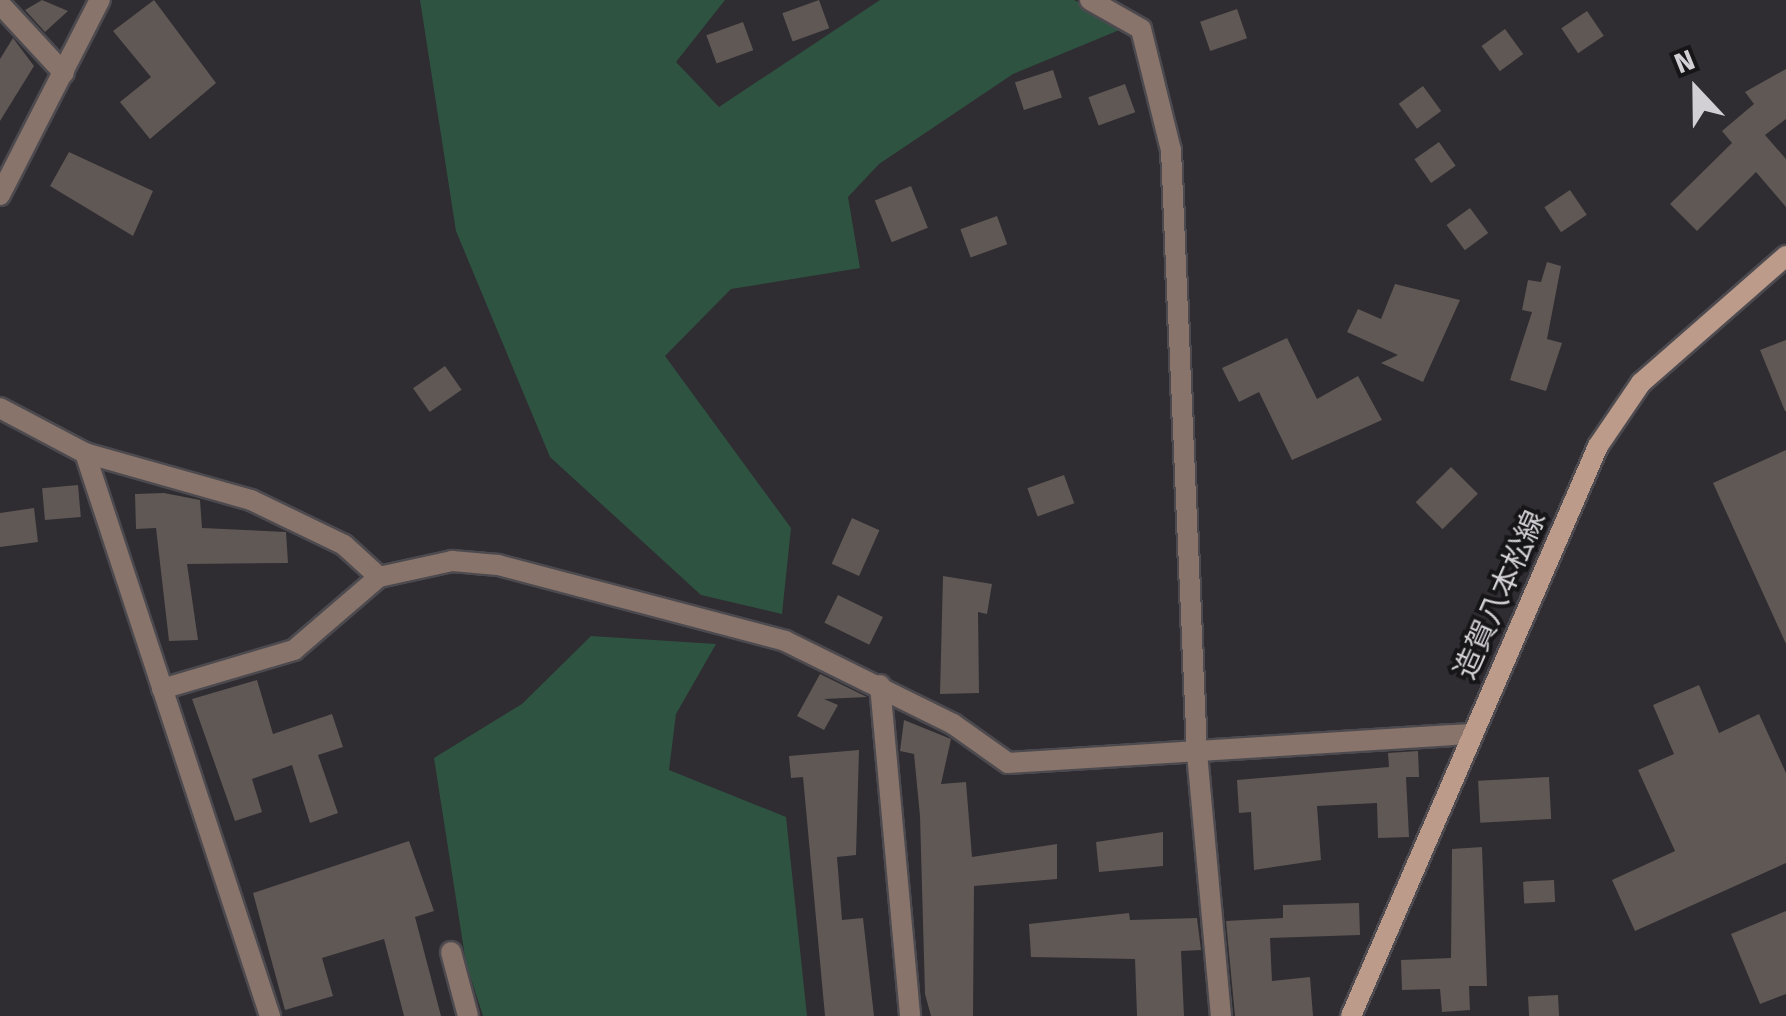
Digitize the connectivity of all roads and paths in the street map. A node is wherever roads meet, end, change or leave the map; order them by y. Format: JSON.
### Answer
{"nodes":[{"id":1,"x":100,"y":0,"type":"edge"},
{"id":2,"x":1090,"y":0,"type":"edge"},
{"id":3,"x":3,"y":14,"type":"edge"},
{"id":4,"x":64,"y":73,"type":"junction"},
{"id":5,"x":0,"y":195,"type":"edge"},
{"id":6,"x":1786,"y":256,"type":"edge"},
{"id":7,"x":0,"y":408,"type":"edge"},
{"id":8,"x":85,"y":453,"type":"junction"},
{"id":9,"x":379,"y":577,"type":"junction"},
{"id":10,"x":880,"y":685,"type":"junction"},
{"id":11,"x":162,"y":689,"type":"junction"},
{"id":12,"x":1471,"y":734,"type":"junction"},
{"id":13,"x":1197,"y":752,"type":"junction"},
{"id":14,"x":451,"y":952,"type":"dead end"},
{"id":15,"x":270,"y":1016,"type":"edge"},
{"id":16,"x":468,"y":1016,"type":"edge"},
{"id":17,"x":910,"y":1016,"type":"edge"},
{"id":18,"x":1221,"y":1016,"type":"edge"},
{"id":19,"x":1351,"y":1016,"type":"edge"}],
"edges":[{"from":1,"to":4,"type":"street"},
{"from":2,"to":13,"type":"street"},
{"from":3,"to":4,"type":"street"},
{"from":4,"to":5,"type":"street"},
{"from":6,"to":12,"type":"main road","name":"造賀八本松線"},
{"from":7,"to":8,"type":"street"},
{"from":8,"to":9,"type":"street"},
{"from":8,"to":11,"type":"street"},
{"from":9,"to":10,"type":"street"},
{"from":9,"to":11,"type":"street"},
{"from":10,"to":13,"type":"street"},
{"from":10,"to":17,"type":"street"},
{"from":11,"to":15,"type":"street"},
{"from":12,"to":13,"type":"street"},
{"from":12,"to":19,"type":"main road","name":"造賀八本松線"},
{"from":13,"to":18,"type":"street"},
{"from":14,"to":16,"type":"street"}]}
